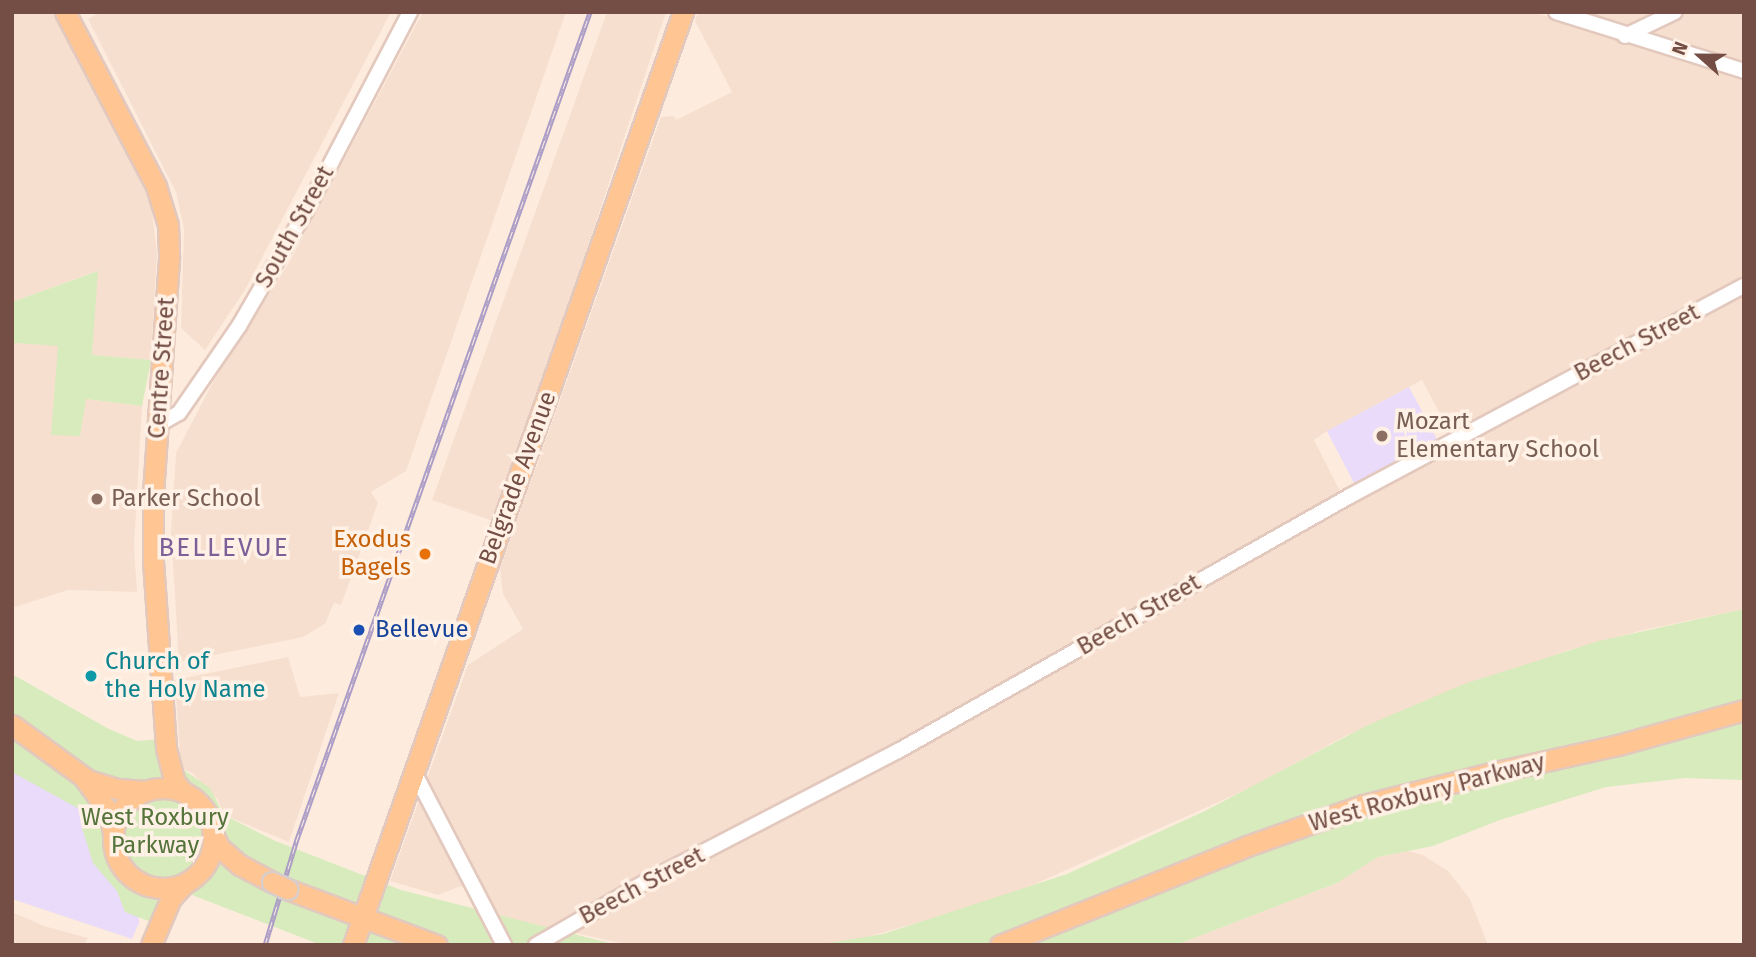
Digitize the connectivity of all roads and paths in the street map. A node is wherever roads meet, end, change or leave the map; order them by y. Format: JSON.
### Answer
{"nodes":[{"id":1,"x":65,"y":12,"type":"edge"},
{"id":2,"x":410,"y":12,"type":"edge"},
{"id":3,"x":683,"y":12,"type":"edge"},
{"id":4,"x":1556,"y":12,"type":"edge"},
{"id":5,"x":1675,"y":12,"type":"edge"},
{"id":6,"x":1625,"y":36,"type":"junction"},
{"id":7,"x":1744,"y":71,"type":"edge"},
{"id":8,"x":1744,"y":286,"type":"edge"},
{"id":9,"x":158,"y":425,"type":"junction"},
{"id":10,"x":1744,"y":710,"type":"edge"},
{"id":11,"x":12,"y":725,"type":"edge"},
{"id":12,"x":166,"y":748,"type":"junction"},
{"id":13,"x":414,"y":772,"type":"junction"},
{"id":14,"x":84,"y":778,"type":"junction"},
{"id":15,"x":148,"y":790,"type":"junction"},
{"id":16,"x":183,"y":792,"type":"junction"},
{"id":17,"x":113,"y":833,"type":"junction"},
{"id":18,"x":213,"y":834,"type":"junction"},
{"id":19,"x":246,"y":870,"type":"junction"},
{"id":20,"x":136,"y":880,"type":"junction"},
{"id":21,"x":190,"y":880,"type":"junction"},
{"id":22,"x":362,"y":919,"type":"junction"},
{"id":23,"x":154,"y":938,"type":"edge"},
{"id":24,"x":353,"y":945,"type":"edge"},
{"id":25,"x":437,"y":945,"type":"edge"},
{"id":26,"x":504,"y":945,"type":"edge"},
{"id":27,"x":536,"y":945,"type":"edge"},
{"id":28,"x":1000,"y":945,"type":"edge"}],
"edges":[{"from":1,"to":9,"type":"main road","name":"Centre Street"},
{"from":2,"to":9,"type":"street","name":"South Street"},
{"from":3,"to":13,"type":"main road","name":"Belgrade Avenue"},
{"from":4,"to":6,"type":"street"},
{"from":5,"to":6,"type":"street"},
{"from":6,"to":7,"type":"street"},
{"from":8,"to":27,"type":"street","name":"Beech Street"},
{"from":9,"to":12,"type":"main road","name":"Centre Street"},
{"from":10,"to":28,"type":"main road","name":"West Roxbury Parkway"},
{"from":11,"to":14,"type":"main road"},
{"from":12,"to":15,"type":"main road","name":"Centre Street"},
{"from":12,"to":16,"type":"main road","name":"Centre Street"},
{"from":13,"to":22,"type":"main road","name":"Belgrade Avenue"},
{"from":13,"to":26,"type":"street"},
{"from":14,"to":15,"type":"main road"},
{"from":14,"to":17,"type":"main road"},
{"from":15,"to":16,"type":"main road"},
{"from":15,"to":17,"type":"main road"},
{"from":16,"to":18,"type":"main road"},
{"from":17,"to":20,"type":"main road"},
{"from":18,"to":19,"type":"main road"},
{"from":18,"to":21,"type":"main road"},
{"from":19,"to":21,"type":"main road"},
{"from":19,"to":22,"type":"main road"},
{"from":20,"to":21,"type":"main road"},
{"from":20,"to":23,"type":"main road"},
{"from":21,"to":23,"type":"main road"},
{"from":22,"to":24,"type":"main road","name":"Belgrade Avenue"},
{"from":22,"to":25,"type":"main road"}]}
